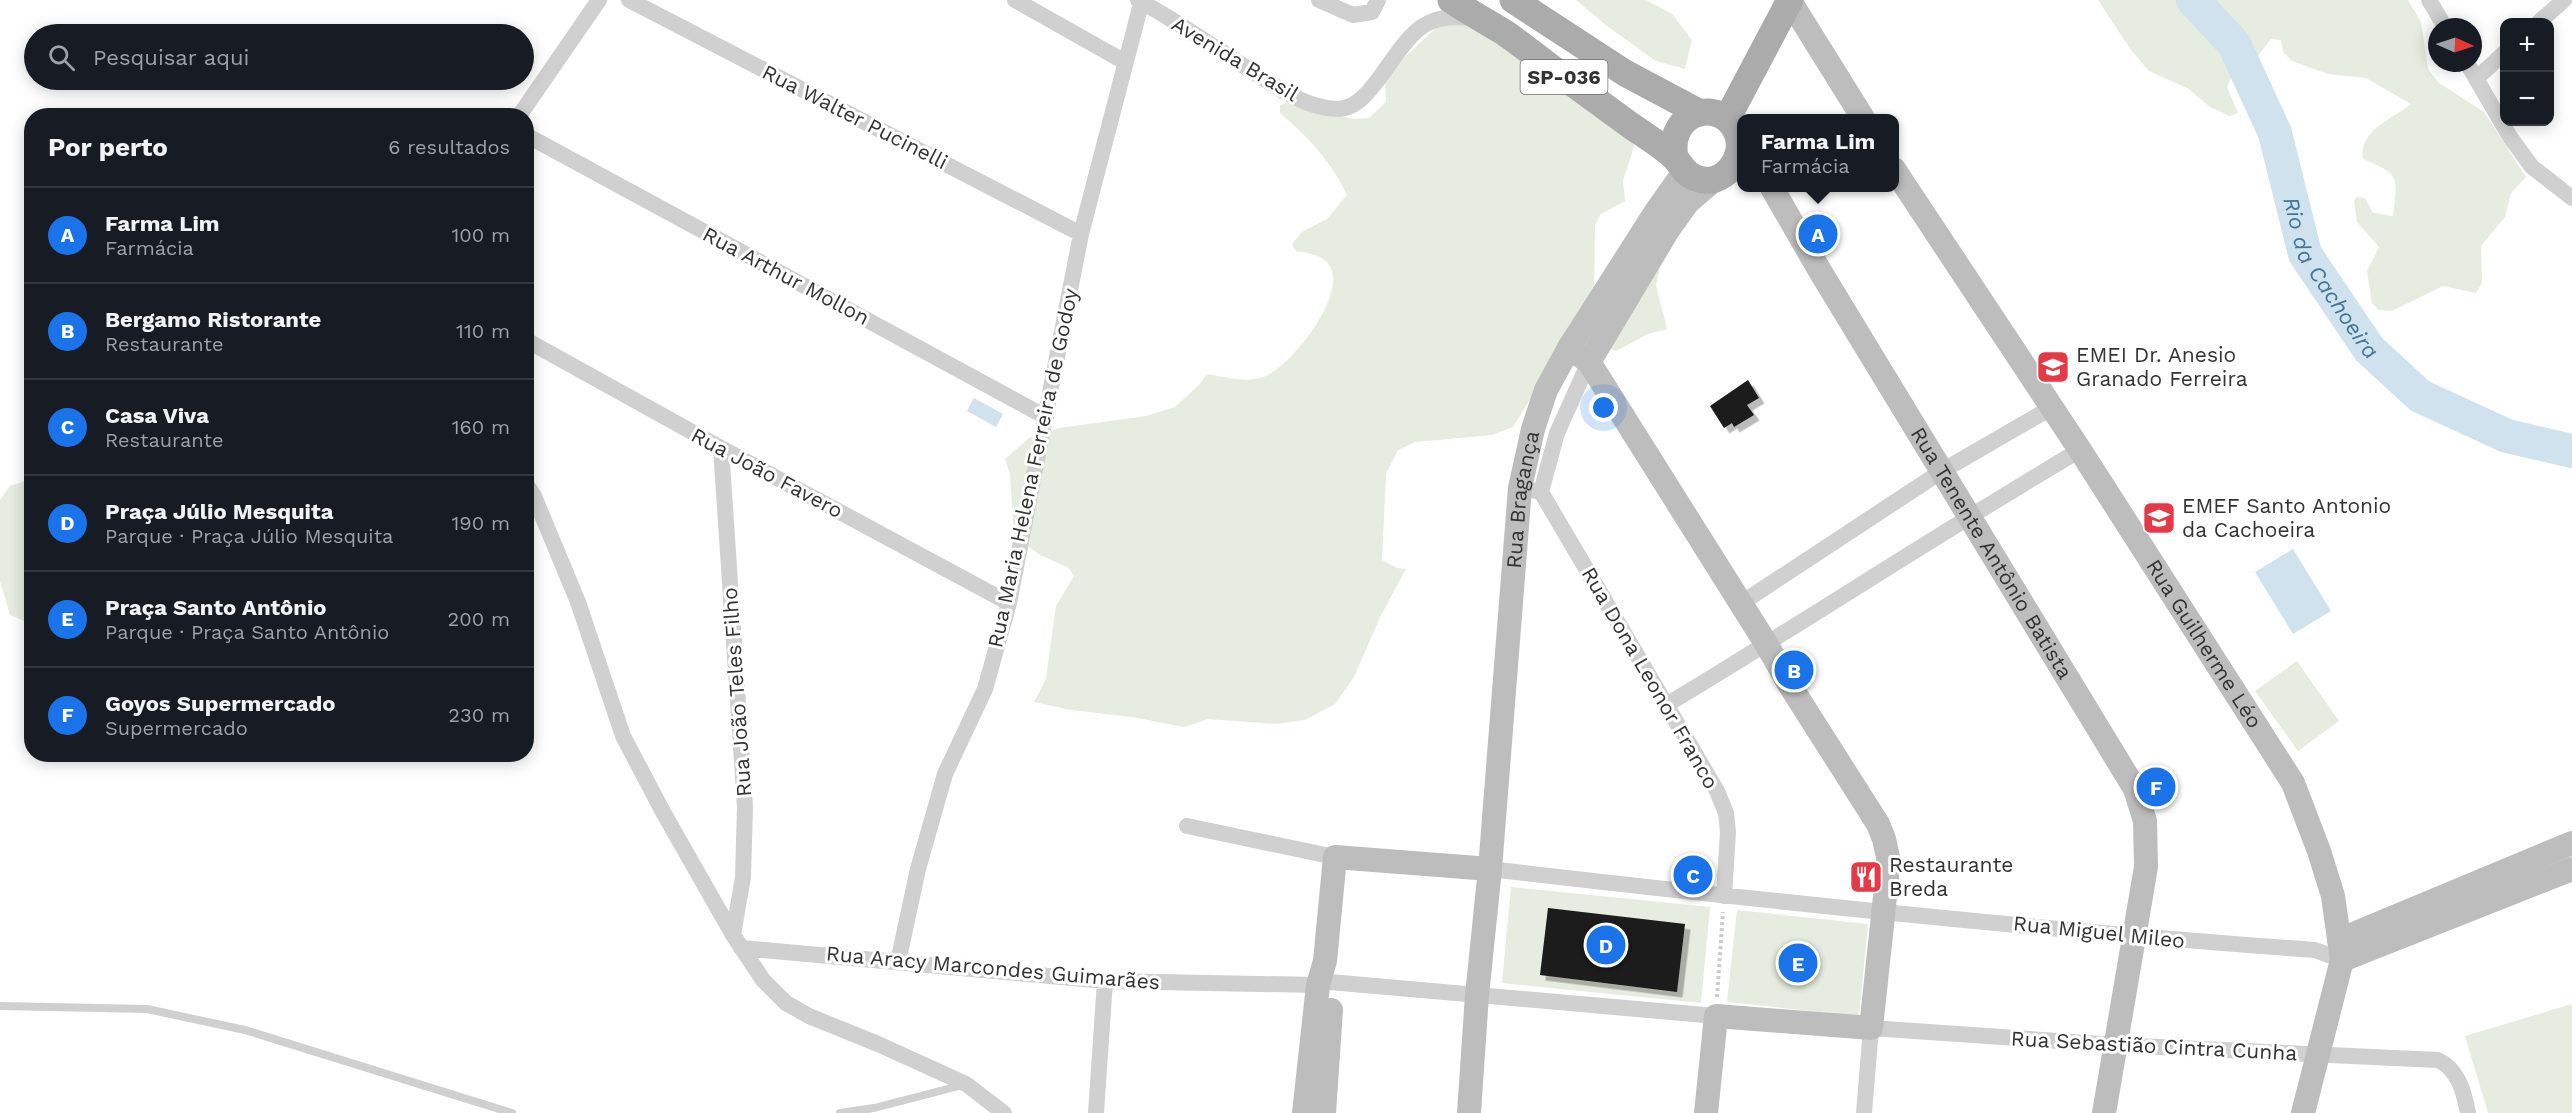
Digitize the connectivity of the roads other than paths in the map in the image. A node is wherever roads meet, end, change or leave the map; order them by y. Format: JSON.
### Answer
{"nodes":[{"id":1,"x":599,"y":0,"type":"edge"},
{"id":2,"x":629,"y":0,"type":"edge"},
{"id":3,"x":1015,"y":0,"type":"edge"},
{"id":4,"x":1319,"y":0,"type":"edge"},
{"id":5,"x":1378,"y":0,"type":"edge"},
{"id":6,"x":1451,"y":0,"type":"edge"},
{"id":7,"x":1513,"y":0,"type":"edge"},
{"id":8,"x":2429,"y":0,"type":"edge"},
{"id":9,"x":2564,"y":0,"type":"edge"},
{"id":10,"x":1140,"y":1,"type":"edge"},
{"id":11,"x":1790,"y":1,"type":"edge"},
{"id":12,"x":1478,"y":18,"type":"junction"},
{"id":13,"x":2440,"y":18,"type":"edge"},
{"id":14,"x":2544,"y":18,"type":"edge"},
{"id":15,"x":2500,"y":57,"type":"edge"},
{"id":16,"x":1125,"y":62,"type":"junction"},
{"id":17,"x":2472,"y":72,"type":"edge"},
{"id":18,"x":2476,"y":79,"type":"junction"},
{"id":19,"x":525,"y":108,"type":"edge"},
{"id":20,"x":1700,"y":113,"type":"junction"},
{"id":21,"x":1861,"y":114,"type":"edge"},
{"id":22,"x":1727,"y":119,"type":"junction"},
{"id":23,"x":1737,"y":132,"type":"edge"},
{"id":24,"x":534,"y":139,"type":"edge"},
{"id":25,"x":1737,"y":162,"type":"edge"},
{"id":26,"x":1679,"y":165,"type":"junction"},
{"id":27,"x":1899,"y":178,"type":"edge"},
{"id":28,"x":1715,"y":179,"type":"junction"},
{"id":29,"x":1774,"y":192,"type":"edge"},
{"id":30,"x":2572,"y":198,"type":"edge"},
{"id":31,"x":1081,"y":234,"type":"junction"},
{"id":32,"x":534,"y":344,"type":"edge"},
{"id":33,"x":1569,"y":348,"type":"junction"},
{"id":34,"x":1589,"y":362,"type":"junction"},
{"id":35,"x":2051,"y":408,"type":"junction"},
{"id":36,"x":1046,"y":417,"type":"junction"},
{"id":37,"x":721,"y":448,"type":"junction"},
{"id":38,"x":2080,"y":450,"type":"junction"},
{"id":39,"x":1942,"y":471,"type":"junction"},
{"id":40,"x":1530,"y":490,"type":"junction"},
{"id":41,"x":534,"y":495,"type":"edge"},
{"id":42,"x":1969,"y":516,"type":"junction"},
{"id":43,"x":1009,"y":603,"type":"junction"},
{"id":44,"x":1740,"y":604,"type":"junction"},
{"id":45,"x":1767,"y":645,"type":"junction"},
{"id":46,"x":1668,"y":704,"type":"junction"},
{"id":47,"x":1187,"y":826,"type":"dead end"},
{"id":48,"x":2572,"y":843,"type":"edge"},
{"id":49,"x":1335,"y":857,"type":"junction"},
{"id":50,"x":1490,"y":869,"type":"junction"},
{"id":51,"x":2572,"y":869,"type":"edge"},
{"id":52,"x":1724,"y":896,"type":"junction"},
{"id":53,"x":1884,"y":911,"type":"junction"},
{"id":54,"x":2136,"y":936,"type":"junction"},
{"id":55,"x":737,"y":941,"type":"junction"},
{"id":56,"x":2341,"y":950,"type":"junction"},
{"id":57,"x":898,"y":962,"type":"junction"},
{"id":58,"x":1324,"y":976,"type":"junction"},
{"id":59,"x":1105,"y":981,"type":"junction"},
{"id":60,"x":1477,"y":995,"type":"junction"},
{"id":61,"x":0,"y":1006,"type":"edge"},
{"id":62,"x":1716,"y":1016,"type":"junction"},
{"id":63,"x":1871,"y":1028,"type":"junction"},
{"id":64,"x":2116,"y":1045,"type":"junction"},
{"id":65,"x":2317,"y":1056,"type":"junction"},
{"id":66,"x":966,"y":1084,"type":"junction"},
{"id":67,"x":512,"y":1113,"type":"edge"},
{"id":68,"x":840,"y":1113,"type":"edge"},
{"id":69,"x":1004,"y":1113,"type":"edge"},
{"id":70,"x":1096,"y":1113,"type":"edge"},
{"id":71,"x":1304,"y":1113,"type":"edge"},
{"id":72,"x":1324,"y":1113,"type":"edge"},
{"id":73,"x":1469,"y":1113,"type":"edge"},
{"id":74,"x":1706,"y":1113,"type":"edge"},
{"id":75,"x":1864,"y":1113,"type":"edge"},
{"id":76,"x":2104,"y":1113,"type":"edge"},
{"id":77,"x":2303,"y":1113,"type":"edge"},
{"id":78,"x":2468,"y":1113,"type":"edge"}],
"edges":[{"from":1,"to":19,"type":"street"},
{"from":2,"to":31,"type":"street","name":"Rua Walter Pucinelli"},
{"from":3,"to":16,"type":"street"},
{"from":4,"to":5,"type":"street"},
{"from":6,"to":12,"type":"main road","number":"SP-036"},
{"from":7,"to":20,"type":"main road","number":"SP-036"},
{"from":8,"to":13,"type":"street"},
{"from":9,"to":14,"type":"street"},
{"from":10,"to":12,"type":"street","name":"Avenida Brasil"},
{"from":10,"to":16,"type":"street","name":"Rua Maria Helena Ferreira de Godoy"},
{"from":11,"to":21,"type":"street"},
{"from":11,"to":22,"type":"main road"},
{"from":12,"to":26,"type":"main road","number":"SP-036"},
{"from":15,"to":18,"type":"street"},
{"from":16,"to":31,"type":"street","name":"Rua Maria Helena Ferreira de Godoy"},
{"from":17,"to":18,"type":"street"},
{"from":18,"to":30,"type":"street"},
{"from":20,"to":22,"type":"main road","number":"SP-036"},
{"from":20,"to":26,"type":"main road"},
{"from":22,"to":23,"type":"main road"},
{"from":24,"to":36,"type":"street","name":"Rua Arthur Mollon"},
{"from":25,"to":28,"type":"main road"},
{"from":26,"to":28,"type":"main road","number":"SP-036"},
{"from":26,"to":33,"type":"street","name":"Rua Bragança"},
{"from":27,"to":35,"type":"street","name":"Rua Guilherme Léo"},
{"from":28,"to":34,"type":"street","name":"Rua Bragança"},
{"from":29,"to":39,"type":"street","name":"Rua Tenente Antônio Batista"},
{"from":31,"to":36,"type":"street","name":"Rua Maria Helena Ferreira de Godoy"},
{"from":32,"to":37,"type":"street","name":"Rua João Favero"},
{"from":33,"to":34,"type":"street"},
{"from":33,"to":40,"type":"street","name":"Rua Bragança"},
{"from":34,"to":40,"type":"street","name":"Rua Bragança"},
{"from":34,"to":44,"type":"street"},
{"from":35,"to":38,"type":"street","name":"Rua Guilherme Léo"},
{"from":35,"to":39,"type":"street"},
{"from":36,"to":43,"type":"street","name":"Rua Maria Helena Ferreira de Godoy"},
{"from":37,"to":43,"type":"street","name":"Rua João Favero"},
{"from":37,"to":55,"type":"street","name":"Rua João Teles Filho"},
{"from":38,"to":42,"type":"street"},
{"from":38,"to":56,"type":"street","name":"Rua Guilherme Léo"},
{"from":39,"to":42,"type":"street","name":"Rua Tenente Antônio Batista"},
{"from":39,"to":44,"type":"street"},
{"from":40,"to":46,"type":"street","name":"Rua Dona Leonor Franco"},
{"from":40,"to":50,"type":"street","name":"Rua Bragança"},
{"from":41,"to":55,"type":"street"},
{"from":42,"to":45,"type":"street"},
{"from":42,"to":54,"type":"street","name":"Rua Tenente Antônio Batista"},
{"from":43,"to":57,"type":"street","name":"Rua Maria Helena Ferreira de Godoy"},
{"from":44,"to":45,"type":"street"},
{"from":45,"to":46,"type":"street"},
{"from":45,"to":53,"type":"street"},
{"from":46,"to":52,"type":"street","name":"Rua Dona Leonor Franco"},
{"from":47,"to":49,"type":"street"},
{"from":48,"to":56,"type":"street"},
{"from":49,"to":50,"type":"street"},
{"from":49,"to":58,"type":"street"},
{"from":50,"to":52,"type":"street","name":"Rua Miguel Mileo"},
{"from":50,"to":60,"type":"street","name":"Rua Bragança"},
{"from":51,"to":56,"type":"street"},
{"from":52,"to":53,"type":"street","name":"Rua Miguel Mileo"},
{"from":53,"to":54,"type":"street","name":"Rua Miguel Mileo"},
{"from":53,"to":63,"type":"street"},
{"from":54,"to":56,"type":"street","name":"Rua Miguel Mileo"},
{"from":54,"to":64,"type":"street","name":"Rua Tenente Antônio Batista"},
{"from":55,"to":57,"type":"street","name":"Rua Aracy Marcondes Guimarães"},
{"from":55,"to":66,"type":"street"},
{"from":56,"to":65,"type":"street"},
{"from":57,"to":59,"type":"street","name":"Rua Aracy Marcondes Guimarães"},
{"from":58,"to":59,"type":"street","name":"Rua Aracy Marcondes Guimarães"},
{"from":58,"to":60,"type":"street","name":"Rua Aracy Marcondes Guimarães"},
{"from":58,"to":71,"type":"street"},
{"from":58,"to":72,"type":"street"},
{"from":59,"to":70,"type":"street"},
{"from":60,"to":62,"type":"street","name":"Rua Aracy Marcondes Guimarães"},
{"from":60,"to":73,"type":"street","name":"Rua Bragança"},
{"from":61,"to":67,"type":"lane"},
{"from":62,"to":63,"type":"street"},
{"from":62,"to":74,"type":"street"},
{"from":63,"to":64,"type":"street","name":"Rua Sebastião Cintra Cunha"},
{"from":63,"to":75,"type":"street"},
{"from":64,"to":65,"type":"street","name":"Rua Sebastião Cintra Cunha"},
{"from":64,"to":76,"type":"street","name":"Rua Tenente Antônio Batista"},
{"from":65,"to":77,"type":"street"},
{"from":65,"to":78,"type":"street","name":"Rua Sebastião Cintra Cunha"},
{"from":66,"to":68,"type":"lane"},
{"from":66,"to":69,"type":"street"}]}
